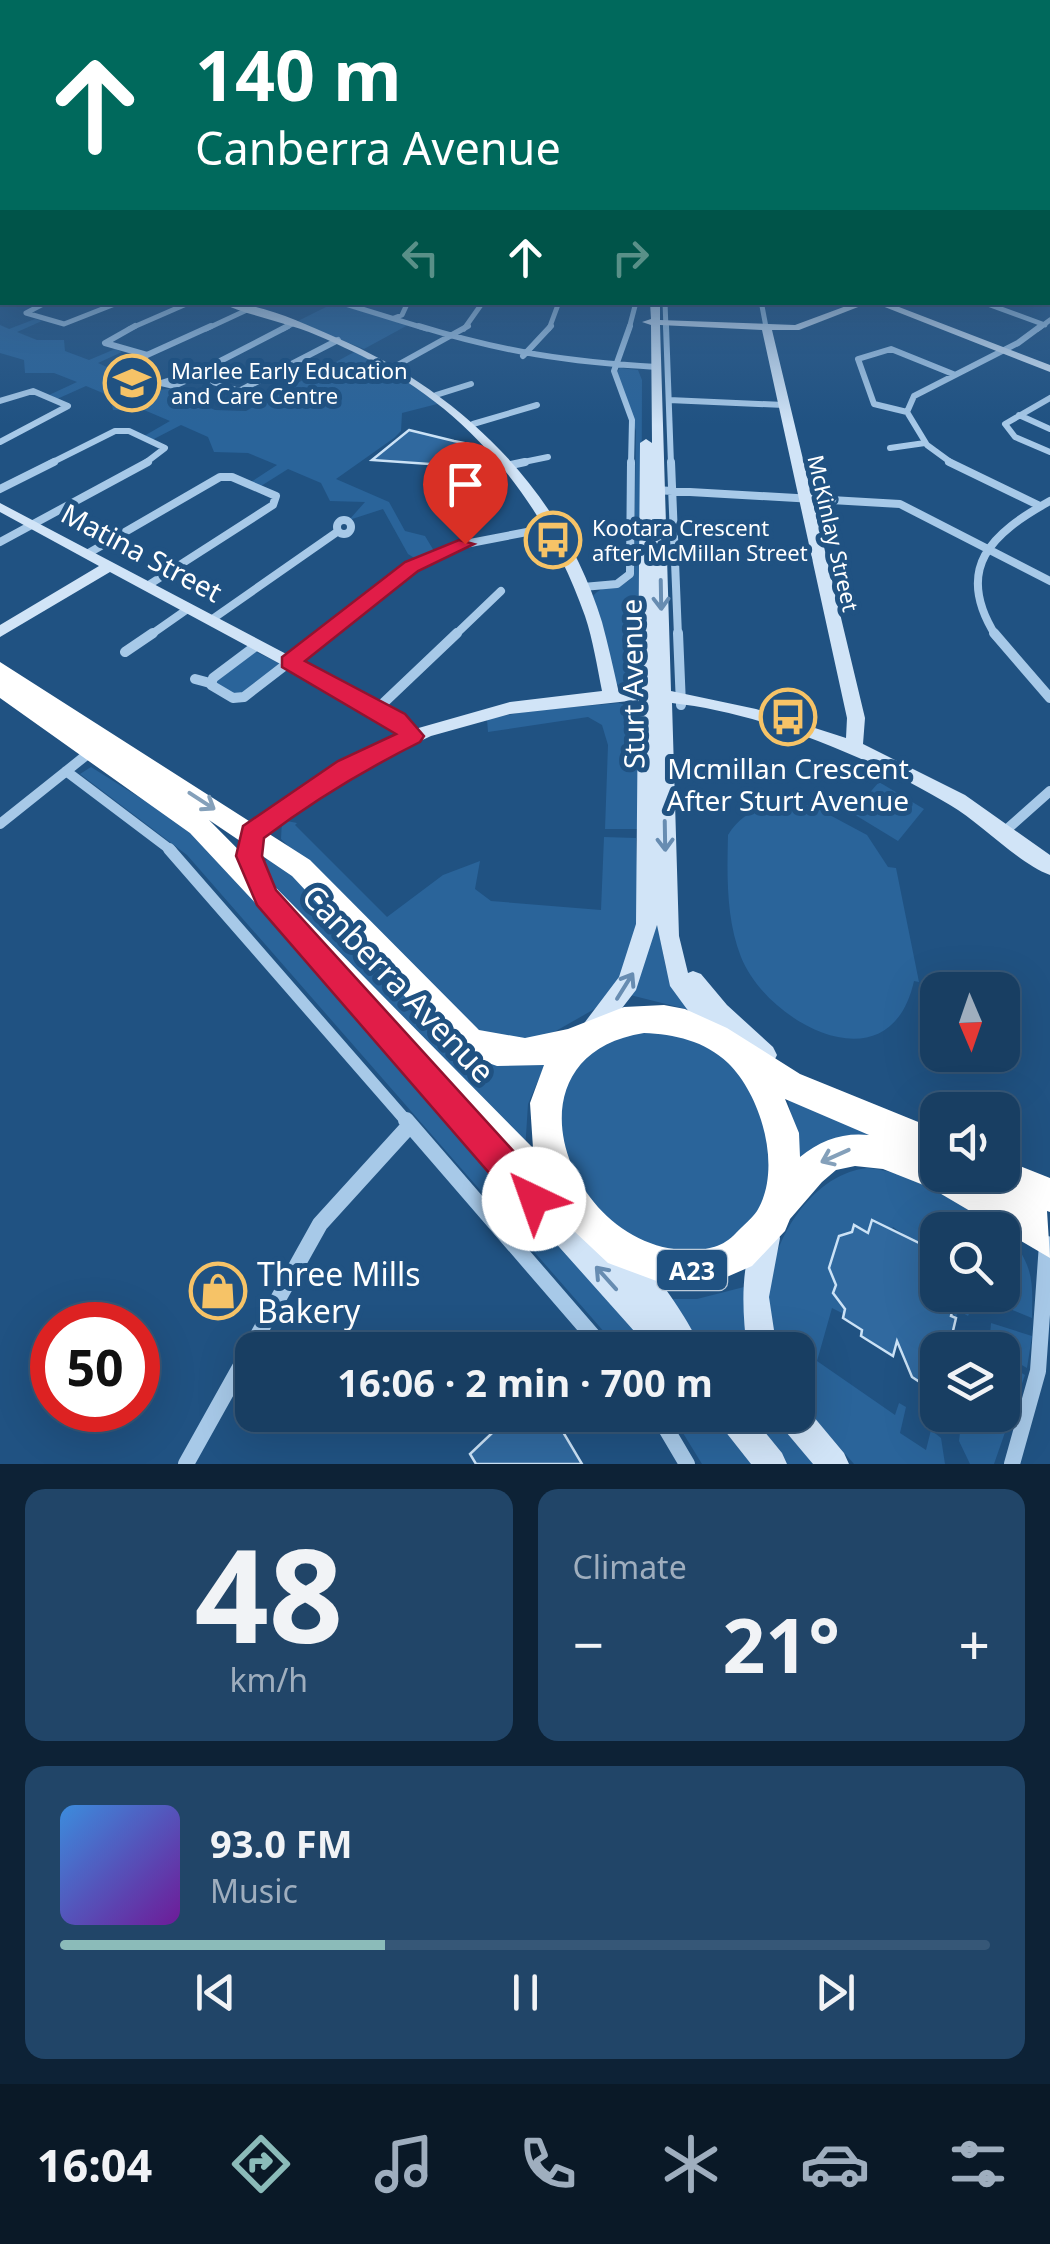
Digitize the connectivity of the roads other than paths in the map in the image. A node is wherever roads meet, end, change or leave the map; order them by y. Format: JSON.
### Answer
{"nodes":[{"id":1,"x":41,"y":305,"type":"edge"},
{"id":2,"x":112,"y":305,"type":"edge"},
{"id":3,"x":184,"y":305,"type":"edge"},
{"id":4,"x":234,"y":305,"type":"edge"},
{"id":5,"x":348,"y":305,"type":"edge"},
{"id":6,"x":406,"y":305,"type":"edge"},
{"id":7,"x":482,"y":305,"type":"edge"},
{"id":8,"x":558,"y":305,"type":"edge"},
{"id":9,"x":636,"y":305,"type":"edge"},
{"id":10,"x":648,"y":305,"type":"edge"},
{"id":11,"x":655,"y":305,"type":"edge"},
{"id":12,"x":664,"y":305,"type":"edge"},
{"id":13,"x":859,"y":305,"type":"edge"},
{"id":14,"x":884,"y":305,"type":"edge"},
{"id":15,"x":992,"y":305,"type":"edge"},
{"id":16,"x":762,"y":306,"type":"dead end"},
{"id":17,"x":249,"y":309,"type":"junction"},
{"id":18,"x":392,"y":319,"type":"junction"},
{"id":19,"x":656,"y":322,"type":"junction"},
{"id":20,"x":1049,"y":322,"type":"edge"},
{"id":21,"x":294,"y":323,"type":"junction"},
{"id":22,"x":766,"y":327,"type":"junction"},
{"id":23,"x":450,"y":336,"type":"junction"},
{"id":24,"x":338,"y":340,"type":"junction"},
{"id":25,"x":1002,"y":351,"type":"junction"},
{"id":26,"x":523,"y":356,"type":"junction"},
{"id":27,"x":614,"y":365,"type":"junction"},
{"id":28,"x":651,"y":367,"type":"junction"},
{"id":29,"x":394,"y":368,"type":"junction"},
{"id":30,"x":1050,"y":369,"type":"edge"},
{"id":31,"x":952,"y":374,"type":"junction"},
{"id":32,"x":471,"y":384,"type":"dead end"},
{"id":33,"x":436,"y":395,"type":"junction"},
{"id":34,"x":1050,"y":398,"type":"edge"},
{"id":35,"x":669,"y":400,"type":"junction"},
{"id":36,"x":0,"y":402,"type":"edge"},
{"id":37,"x":537,"y":405,"type":"dead end"},
{"id":38,"x":784,"y":406,"type":"junction"},
{"id":39,"x":907,"y":412,"type":"junction"},
{"id":40,"x":1019,"y":415,"type":"junction"},
{"id":41,"x":472,"y":424,"type":"junction"},
{"id":42,"x":1050,"y":429,"type":"edge"},
{"id":43,"x":0,"y":442,"type":"edge"},
{"id":44,"x":925,"y":443,"type":"junction"},
{"id":45,"x":890,"y":448,"type":"dead end"},
{"id":46,"x":1050,"y":452,"type":"edge"},
{"id":47,"x":548,"y":457,"type":"dead end"},
{"id":48,"x":512,"y":465,"type":"junction"},
{"id":49,"x":0,"y":489,"type":"edge"},
{"id":50,"x":659,"y":490,"type":"junction"},
{"id":51,"x":805,"y":498,"type":"junction"},
{"id":52,"x":1045,"y":503,"type":"edge"},
{"id":53,"x":0,"y":508,"type":"edge"},
{"id":54,"x":32,"y":525,"type":"junction"},
{"id":55,"x":554,"y":527,"type":"junction"},
{"id":56,"x":337,"y":532,"type":"dead end"},
{"id":57,"x":0,"y":542,"type":"edge"},
{"id":58,"x":987,"y":548,"type":"junction"},
{"id":59,"x":87,"y":554,"type":"junction"},
{"id":60,"x":110,"y":566,"type":"junction"},
{"id":61,"x":1050,"y":581,"type":"edge"},
{"id":62,"x":146,"y":586,"type":"junction"},
{"id":63,"x":583,"y":587,"type":"junction"},
{"id":64,"x":501,"y":591,"type":"dead end"},
{"id":65,"x":189,"y":608,"type":"junction"},
{"id":66,"x":211,"y":620,"type":"junction"},
{"id":67,"x":2,"y":633,"type":"edge"},
{"id":68,"x":257,"y":645,"type":"junction"},
{"id":69,"x":125,"y":652,"type":"dead end"},
{"id":70,"x":290,"y":662,"type":"junction"},
{"id":71,"x":0,"y":669,"type":"edge"},
{"id":72,"x":194,"y":679,"type":"dead end"},
{"id":73,"x":210,"y":683,"type":"junction"},
{"id":74,"x":7,"y":694,"type":"edge"},
{"id":75,"x":612,"y":697,"type":"junction"},
{"id":76,"x":1050,"y":698,"type":"edge"},
{"id":77,"x":668,"y":701,"type":"junction"},
{"id":78,"x":377,"y":709,"type":"junction"},
{"id":79,"x":412,"y":736,"type":"junction"},
{"id":80,"x":100,"y":744,"type":"junction"},
{"id":81,"x":854,"y":748,"type":"junction"},
{"id":82,"x":66,"y":770,"type":"junction"},
{"id":83,"x":1050,"y":791,"type":"edge"},
{"id":84,"x":0,"y":824,"type":"edge"},
{"id":85,"x":199,"y":826,"type":"junction"},
{"id":86,"x":1004,"y":831,"type":"junction"},
{"id":87,"x":252,"y":833,"type":"junction"},
{"id":88,"x":279,"y":853,"type":"junction"},
{"id":89,"x":1050,"y":866,"type":"edge"},
{"id":90,"x":260,"y":884,"type":"junction"},
{"id":91,"x":667,"y":920,"type":"junction"},
{"id":92,"x":347,"y":987,"type":"junction"},
{"id":93,"x":583,"y":1038,"type":"junction"},
{"id":94,"x":734,"y":1050,"type":"junction"},
{"id":95,"x":410,"y":1124,"type":"junction"},
{"id":96,"x":892,"y":1125,"type":"junction"},
{"id":97,"x":920,"y":1139,"type":"edge"},
{"id":98,"x":1020,"y":1182,"type":"edge"},
{"id":99,"x":1006,"y":1192,"type":"edge"},
{"id":100,"x":1050,"y":1195,"type":"edge"},
{"id":101,"x":774,"y":1217,"type":"junction"},
{"id":102,"x":597,"y":1234,"type":"junction"},
{"id":103,"x":1048,"y":1237,"type":"edge"},
{"id":104,"x":589,"y":1332,"type":"edge"},
{"id":105,"x":655,"y":1332,"type":"edge"},
{"id":106,"x":675,"y":1332,"type":"edge"},
{"id":107,"x":760,"y":1332,"type":"edge"},
{"id":108,"x":668,"y":1432,"type":"edge"},
{"id":109,"x":745,"y":1432,"type":"edge"},
{"id":110,"x":806,"y":1432,"type":"edge"},
{"id":111,"x":186,"y":1464,"type":"edge"},
{"id":112,"x":687,"y":1464,"type":"edge"},
{"id":113,"x":770,"y":1464,"type":"edge"},
{"id":114,"x":833,"y":1464,"type":"edge"},
{"id":115,"x":1012,"y":1464,"type":"edge"}],
"edges":[{"from":1,"to":2,"type":"street"},
{"from":3,"to":17,"type":"street"},
{"from":4,"to":17,"type":"street"},
{"from":5,"to":18,"type":"street"},
{"from":6,"to":18,"type":"street"},
{"from":7,"to":23,"type":"street"},
{"from":8,"to":26,"type":"street"},
{"from":9,"to":27,"type":"street"},
{"from":10,"to":19,"type":"street","name":"Sturt Avenue"},
{"from":11,"to":19,"type":"street","name":"Sturt Avenue"},
{"from":12,"to":19,"type":"street","name":"Sturt Avenue"},
{"from":13,"to":22,"type":"street"},
{"from":14,"to":25,"type":"street"},
{"from":15,"to":20,"type":"street"},
{"from":16,"to":22,"type":"street"},
{"from":17,"to":21,"type":"street"},
{"from":18,"to":23,"type":"street"},
{"from":19,"to":22,"type":"street"},
{"from":19,"to":28,"type":"street","name":"Sturt Avenue"},
{"from":19,"to":35,"type":"street","name":"Sturt Avenue"},
{"from":20,"to":25,"type":"street"},
{"from":21,"to":24,"type":"street"},
{"from":21,"to":24,"type":"street"},
{"from":22,"to":38,"type":"street","name":"McKinlay Street"},
{"from":23,"to":26,"type":"street"},
{"from":23,"to":29,"type":"street"},
{"from":24,"to":29,"type":"street"},
{"from":25,"to":30,"type":"street"},
{"from":25,"to":31,"type":"street"},
{"from":26,"to":27,"type":"street"},
{"from":27,"to":28,"type":"street"},
{"from":27,"to":63,"type":"street","name":"Sturt Avenue"},
{"from":28,"to":50,"type":"street","name":"Sturt Avenue"},
{"from":29,"to":33,"type":"street"},
{"from":31,"to":39,"type":"street"},
{"from":31,"to":39,"type":"street"},
{"from":32,"to":33,"type":"street"},
{"from":33,"to":41,"type":"street"},
{"from":34,"to":40,"type":"street"},
{"from":35,"to":38,"type":"street"},
{"from":35,"to":50,"type":"street","name":"Sturt Avenue"},
{"from":36,"to":43,"type":"street"},
{"from":37,"to":41,"type":"street"},
{"from":38,"to":51,"type":"street","name":"McKinlay Street"},
{"from":39,"to":44,"type":"street"},
{"from":40,"to":42,"type":"street"},
{"from":40,"to":46,"type":"street"},
{"from":41,"to":48,"type":"street"},
{"from":44,"to":45,"type":"street"},
{"from":44,"to":52,"type":"street"},
{"from":47,"to":48,"type":"street"},
{"from":48,"to":55,"type":"street"},
{"from":49,"to":54,"type":"street"},
{"from":50,"to":51,"type":"street"},
{"from":50,"to":77,"type":"street","name":"Sturt Avenue"},
{"from":50,"to":77,"type":"street","name":"Sturt Avenue"},
{"from":51,"to":58,"type":"street"},
{"from":51,"to":81,"type":"street","name":"McKinlay Street"},
{"from":52,"to":58,"type":"street"},
{"from":53,"to":54,"type":"street","name":"Matina Street"},
{"from":54,"to":57,"type":"street"},
{"from":54,"to":59,"type":"street","name":"Matina Street"},
{"from":55,"to":63,"type":"street"},
{"from":55,"to":70,"type":"street"},
{"from":56,"to":66,"type":"street"},
{"from":58,"to":61,"type":"street"},
{"from":58,"to":76,"type":"street"},
{"from":59,"to":60,"type":"street","name":"Matina Street"},
{"from":59,"to":62,"type":"street"},
{"from":60,"to":62,"type":"street","name":"Matina Street"},
{"from":60,"to":67,"type":"street"},
{"from":62,"to":65,"type":"street","name":"Matina Street"},
{"from":63,"to":75,"type":"street"},
{"from":64,"to":78,"type":"street"},
{"from":65,"to":66,"type":"street","name":"Matina Street"},
{"from":65,"to":69,"type":"street"},
{"from":66,"to":68,"type":"street","name":"Matina Street"},
{"from":68,"to":70,"type":"street","name":"Matina Street"},
{"from":68,"to":73,"type":"street"},
{"from":70,"to":73,"type":"street"},
{"from":70,"to":78,"type":"street","name":"Matina Street"},
{"from":71,"to":80,"type":"highway","name":"Canberra Avenue","number":"A23"},
{"from":72,"to":73,"type":"street"},
{"from":74,"to":80,"type":"highway","name":"Canberra Avenue","number":"A23"},
{"from":75,"to":77,"type":"street"},
{"from":75,"to":79,"type":"street"},
{"from":77,"to":81,"type":"street"},
{"from":77,"to":91,"type":"street","name":"Sturt Avenue","one_way":true},
{"from":93,"to":77,"type":"street","name":"Sturt Avenue","one_way":true},
{"from":78,"to":79,"type":"street","name":"Matina Street"},
{"from":79,"to":87,"type":"street"},
{"from":80,"to":82,"type":"street"},
{"from":80,"to":85,"type":"highway","name":"Canberra Avenue","number":"A23"},
{"from":80,"to":87,"type":"highway","name":"Canberra Avenue","number":"A23","one_way":true},
{"from":81,"to":86,"type":"street"},
{"from":82,"to":84,"type":"street"},
{"from":82,"to":95,"type":"street"},
{"from":83,"to":86,"type":"street"},
{"from":85,"to":87,"type":"highway"},
{"from":85,"to":90,"type":"highway","name":"Canberra Avenue","number":"A23"},
{"from":86,"to":89,"type":"street"},
{"from":87,"to":88,"type":"highway","name":"Canberra Avenue","number":"A23"},
{"from":87,"to":90,"type":"highway"},
{"from":88,"to":90,"type":"highway"},
{"from":88,"to":93,"type":"highway","name":"Canberra Avenue","number":"A23"},
{"from":90,"to":92,"type":"highway","name":"Canberra Avenue","number":"A23"},
{"from":91,"to":94,"type":"street","name":"Sturt Avenue"},
{"from":91,"to":96,"type":"street"},
{"from":92,"to":102,"type":"highway","name":"Canberra Avenue","number":"A23"},
{"from":105,"to":92,"type":"street","one_way":true},
{"from":93,"to":94,"type":"highway","name":"Canberra Avenue","number":"A23"},
{"from":93,"to":102,"type":"highway","name":"Canberra Avenue","number":"A23"},
{"from":94,"to":96,"type":"highway","name":"Canberra Avenue","number":"A23"},
{"from":94,"to":101,"type":"highway"},
{"from":95,"to":104,"type":"street"},
{"from":95,"to":111,"type":"street"},
{"from":96,"to":97,"type":"highway","name":"Canberra Avenue","number":"A23"},
{"from":98,"to":100,"type":"highway"},
{"from":99,"to":103,"type":"highway"},
{"from":101,"to":102,"type":"highway","name":"Canberra Avenue","number":"A23"},
{"from":103,"to":101,"type":"highway","name":"Canberra Avenue","number":"A23","one_way":true},
{"from":101,"to":107,"type":"street"},
{"from":102,"to":106,"type":"street"},
{"from":103,"to":115,"type":"street"},
{"from":108,"to":112,"type":"street"},
{"from":109,"to":113,"type":"street"},
{"from":110,"to":114,"type":"street"}]}
